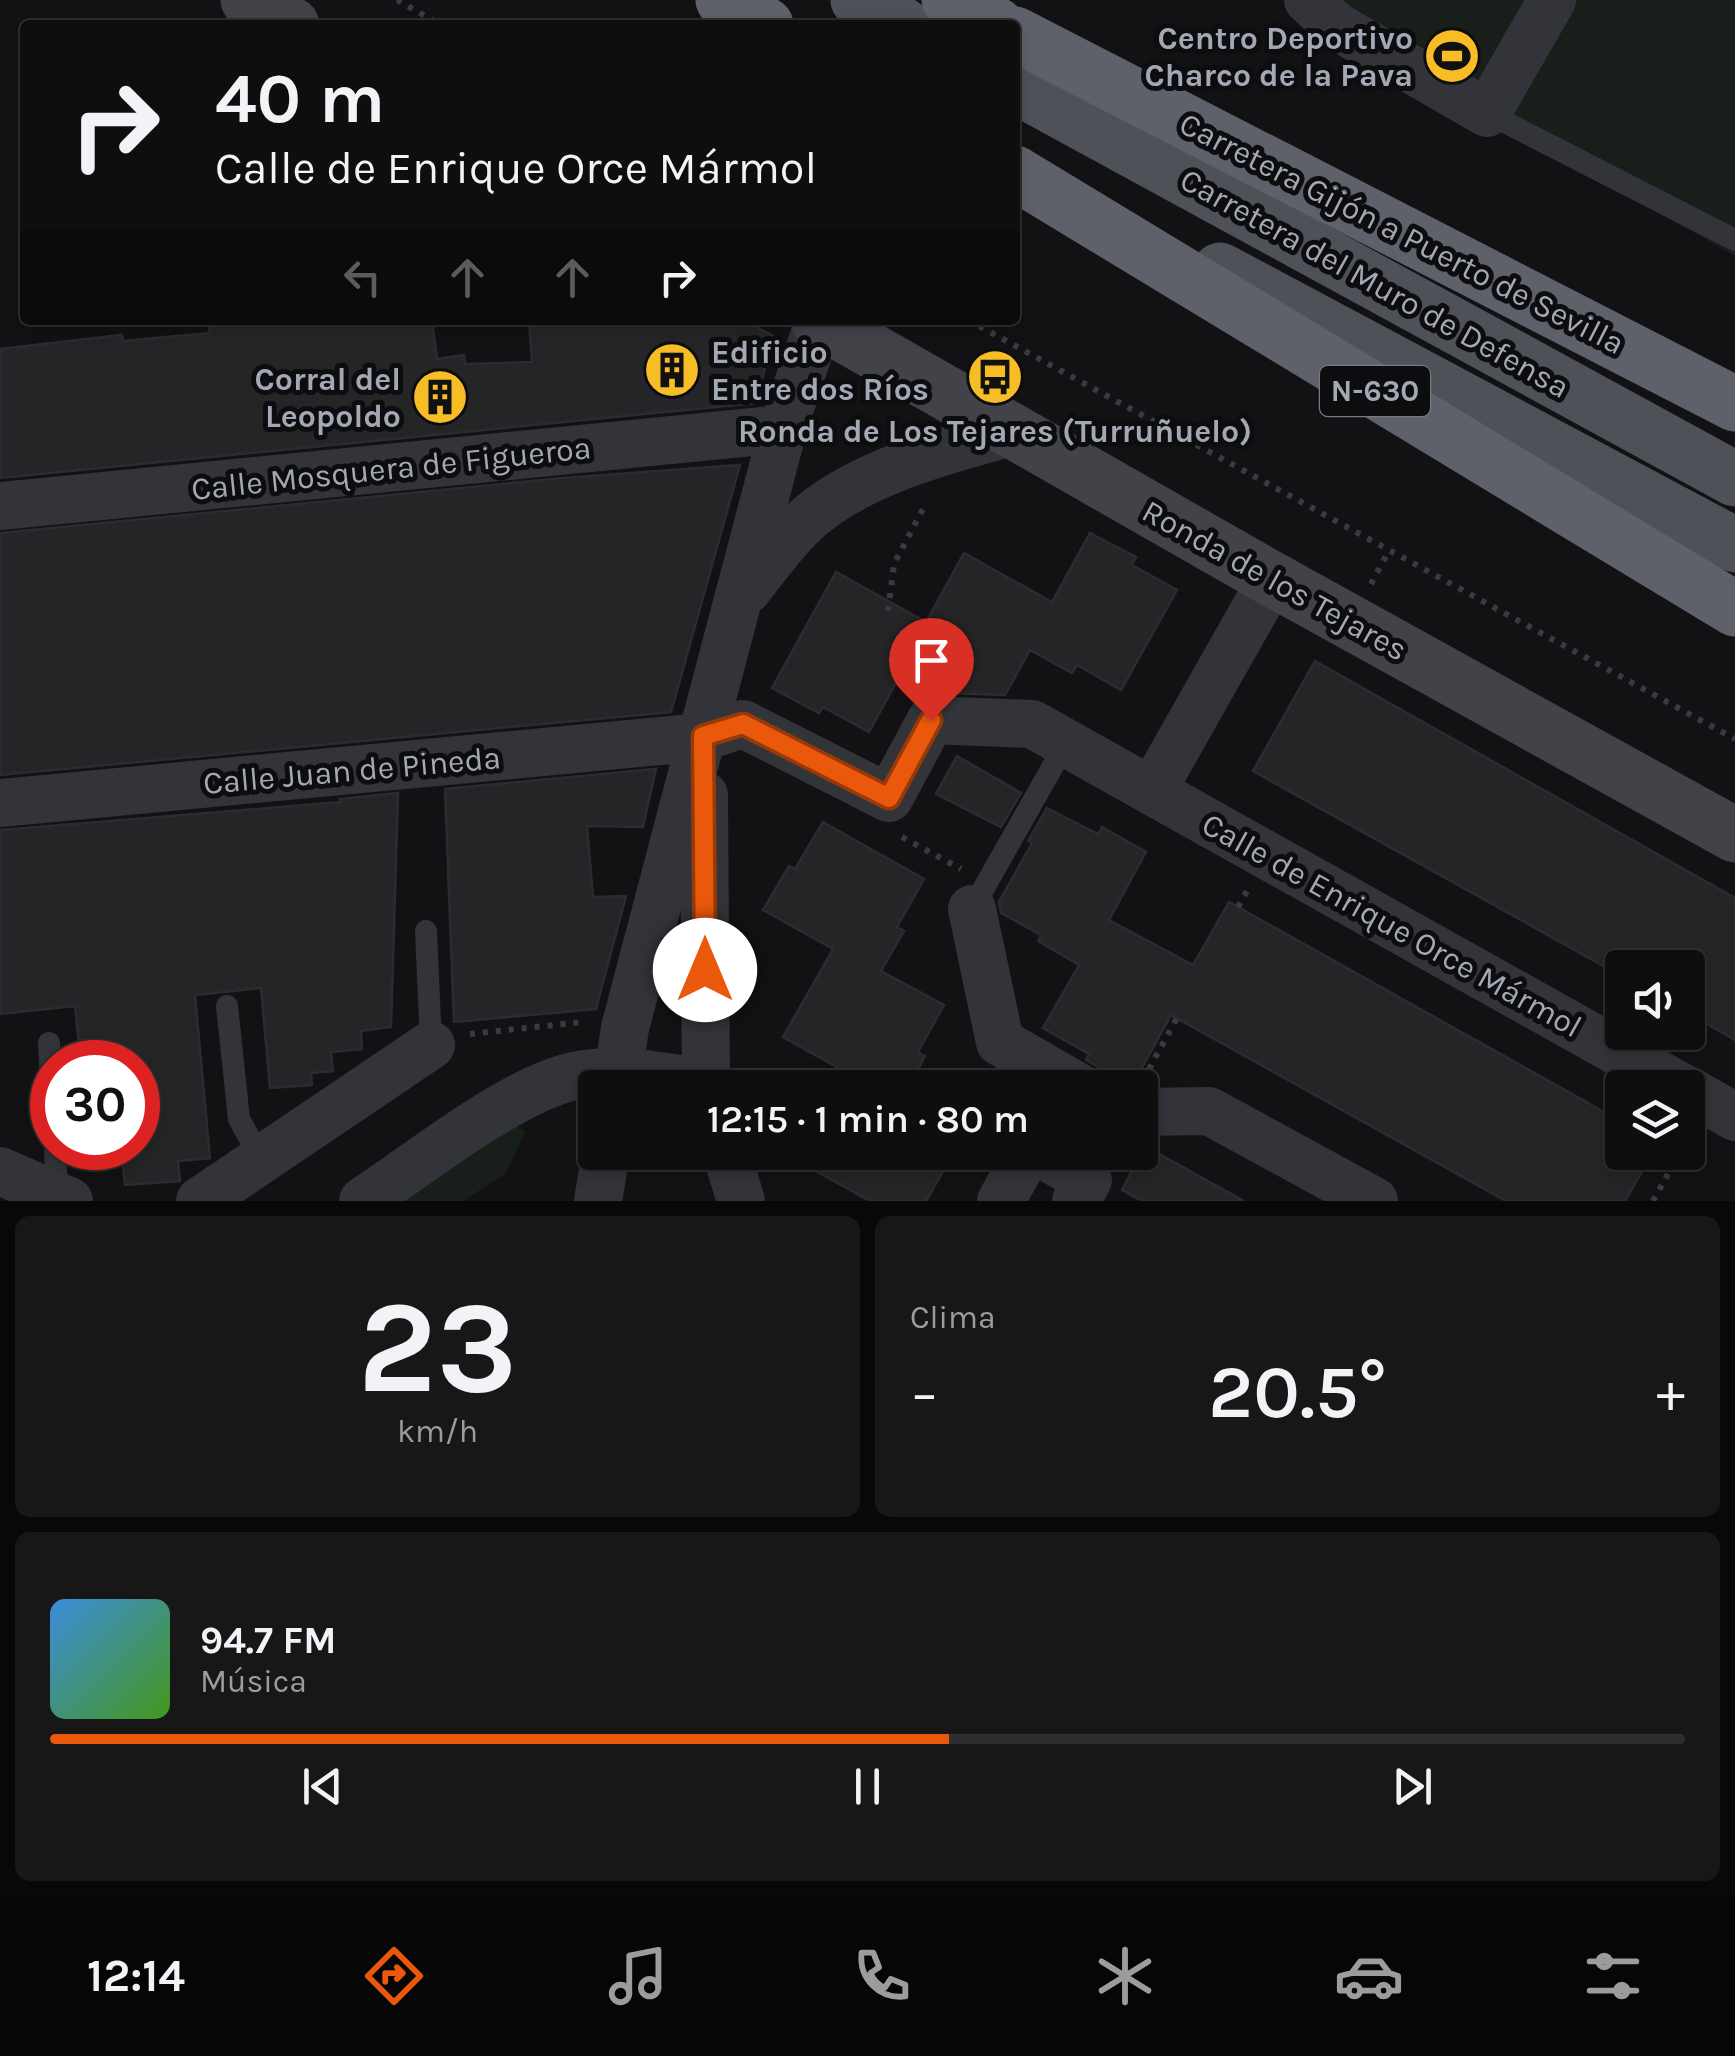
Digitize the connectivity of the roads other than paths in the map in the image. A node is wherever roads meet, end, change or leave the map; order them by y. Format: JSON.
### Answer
{"nodes":[{"id":1,"x":248,"y":0,"type":"edge"},
{"id":2,"x":723,"y":0,"type":"edge"},
{"id":3,"x":858,"y":0,"type":"edge"},
{"id":4,"x":948,"y":0,"type":"edge"},
{"id":5,"x":1552,"y":0,"type":"edge"},
{"id":6,"x":1322,"y":9,"type":"edge"},
{"id":7,"x":283,"y":20,"type":"edge"},
{"id":8,"x":757,"y":20,"type":"edge"},
{"id":9,"x":894,"y":20,"type":"edge"},
{"id":10,"x":987,"y":20,"type":"edge"},
{"id":11,"x":1020,"y":37,"type":"edge"},
{"id":12,"x":1020,"y":89,"type":"edge"},
{"id":13,"x":1487,"y":113,"type":"junction"},
{"id":14,"x":1020,"y":163,"type":"edge"},
{"id":15,"x":1020,"y":176,"type":"edge"},
{"id":16,"x":1735,"y":240,"type":"edge"},
{"id":17,"x":816,"y":325,"type":"edge"},
{"id":18,"x":827,"y":325,"type":"edge"},
{"id":19,"x":1735,"y":404,"type":"edge"},
{"id":20,"x":783,"y":430,"type":"junction"},
{"id":21,"x":1016,"y":432,"type":"junction"},
{"id":22,"x":1735,"y":479,"type":"edge"},
{"id":23,"x":0,"y":506,"type":"edge"},
{"id":24,"x":1735,"y":545,"type":"edge"},
{"id":25,"x":1272,"y":580,"type":"junction"},
{"id":26,"x":738,"y":600,"type":"junction"},
{"id":27,"x":1735,"y":609,"type":"edge"},
{"id":28,"x":1049,"y":734,"type":"junction"},
{"id":29,"x":703,"y":736,"type":"junction"},
{"id":30,"x":1152,"y":791,"type":"junction"},
{"id":31,"x":0,"y":802,"type":"edge"},
{"id":32,"x":1735,"y":835,"type":"edge"},
{"id":33,"x":979,"y":896,"type":"joint"},
{"id":34,"x":426,"y":932,"type":"dead end"},
{"id":35,"x":227,"y":1006,"type":"dead end"},
{"id":36,"x":431,"y":1045,"type":"joint"},
{"id":37,"x":619,"y":1070,"type":"edge"},
{"id":38,"x":706,"y":1070,"type":"edge"},
{"id":39,"x":1049,"y":1070,"type":"edge"},
{"id":40,"x":1651,"y":1070,"type":"edge"},
{"id":41,"x":578,"y":1076,"type":"edge"},
{"id":42,"x":1158,"y":1098,"type":"edge"},
{"id":43,"x":1705,"y":1100,"type":"edge"},
{"id":44,"x":1735,"y":1117,"type":"edge"},
{"id":45,"x":261,"y":1159,"type":"junction"},
{"id":46,"x":58,"y":1170,"type":"edge"},
{"id":47,"x":603,"y":1170,"type":"edge"},
{"id":48,"x":732,"y":1170,"type":"edge"},
{"id":49,"x":1018,"y":1170,"type":"edge"},
{"id":50,"x":1070,"y":1170,"type":"edge"},
{"id":51,"x":0,"y":1171,"type":"edge"},
{"id":52,"x":63,"y":1199,"type":"edge"},
{"id":53,"x":200,"y":1201,"type":"edge"},
{"id":54,"x":363,"y":1201,"type":"edge"},
{"id":55,"x":598,"y":1201,"type":"edge"},
{"id":56,"x":741,"y":1201,"type":"edge"},
{"id":57,"x":1001,"y":1201,"type":"edge"},
{"id":58,"x":1076,"y":1201,"type":"edge"},
{"id":59,"x":1374,"y":1201,"type":"edge"}],
"edges":[{"from":1,"to":7,"type":"street"},
{"from":2,"to":8,"type":"highway"},
{"from":3,"to":9,"type":"main road"},
{"from":4,"to":10,"type":"highway"},
{"from":5,"to":13,"type":"street"},
{"from":6,"to":13,"type":"street"},
{"from":11,"to":19,"type":"highway","name":"Carretera Gijón a Puerto de Sevilla"},
{"from":12,"to":22,"type":"main road","name":"Carretera del Muro de Defensa"},
{"from":13,"to":16,"type":"lane"},
{"from":14,"to":24,"type":"main road","name":"Carretera del Muro de Defensa"},
{"from":15,"to":27,"type":"highway","number":"N-630"},
{"from":17,"to":20,"type":"street"},
{"from":18,"to":21,"type":"street","name":"Ronda de los Tejares"},
{"from":20,"to":23,"type":"street","name":"Calle Mosquera de Figueroa"},
{"from":20,"to":26,"type":"street"},
{"from":21,"to":25,"type":"street","name":"Ronda de los Tejares"},
{"from":21,"to":26,"type":"street"},
{"from":25,"to":30,"type":"street"},
{"from":25,"to":32,"type":"street","name":"Ronda de los Tejares"},
{"from":26,"to":29,"type":"street"},
{"from":28,"to":29,"type":"street","name":"Calle de Enrique Orce Mármol"},
{"from":28,"to":30,"type":"street","name":"Calle de Enrique Orce Mármol"},
{"from":28,"to":33,"type":"lane"},
{"from":29,"to":31,"type":"street","name":"Calle Juan de Pineda"},
{"from":29,"to":37,"type":"street"},
{"from":29,"to":38,"type":"street"},
{"from":30,"to":40,"type":"street","name":"Calle de Enrique Orce Mármol"},
{"from":33,"to":39,"type":"street"},
{"from":34,"to":36,"type":"lane"},
{"from":35,"to":45,"type":"lane"},
{"from":36,"to":45,"type":"street"},
{"from":41,"to":54,"type":"street"},
{"from":42,"to":59,"type":"street"},
{"from":43,"to":44,"type":"street","name":"Calle de Enrique Orce Mármol"},
{"from":45,"to":53,"type":"street"},
{"from":46,"to":52,"type":"lane"},
{"from":47,"to":55,"type":"street"},
{"from":48,"to":56,"type":"street"},
{"from":49,"to":57,"type":"street"},
{"from":50,"to":58,"type":"street"},
{"from":51,"to":52,"type":"street"}]}
